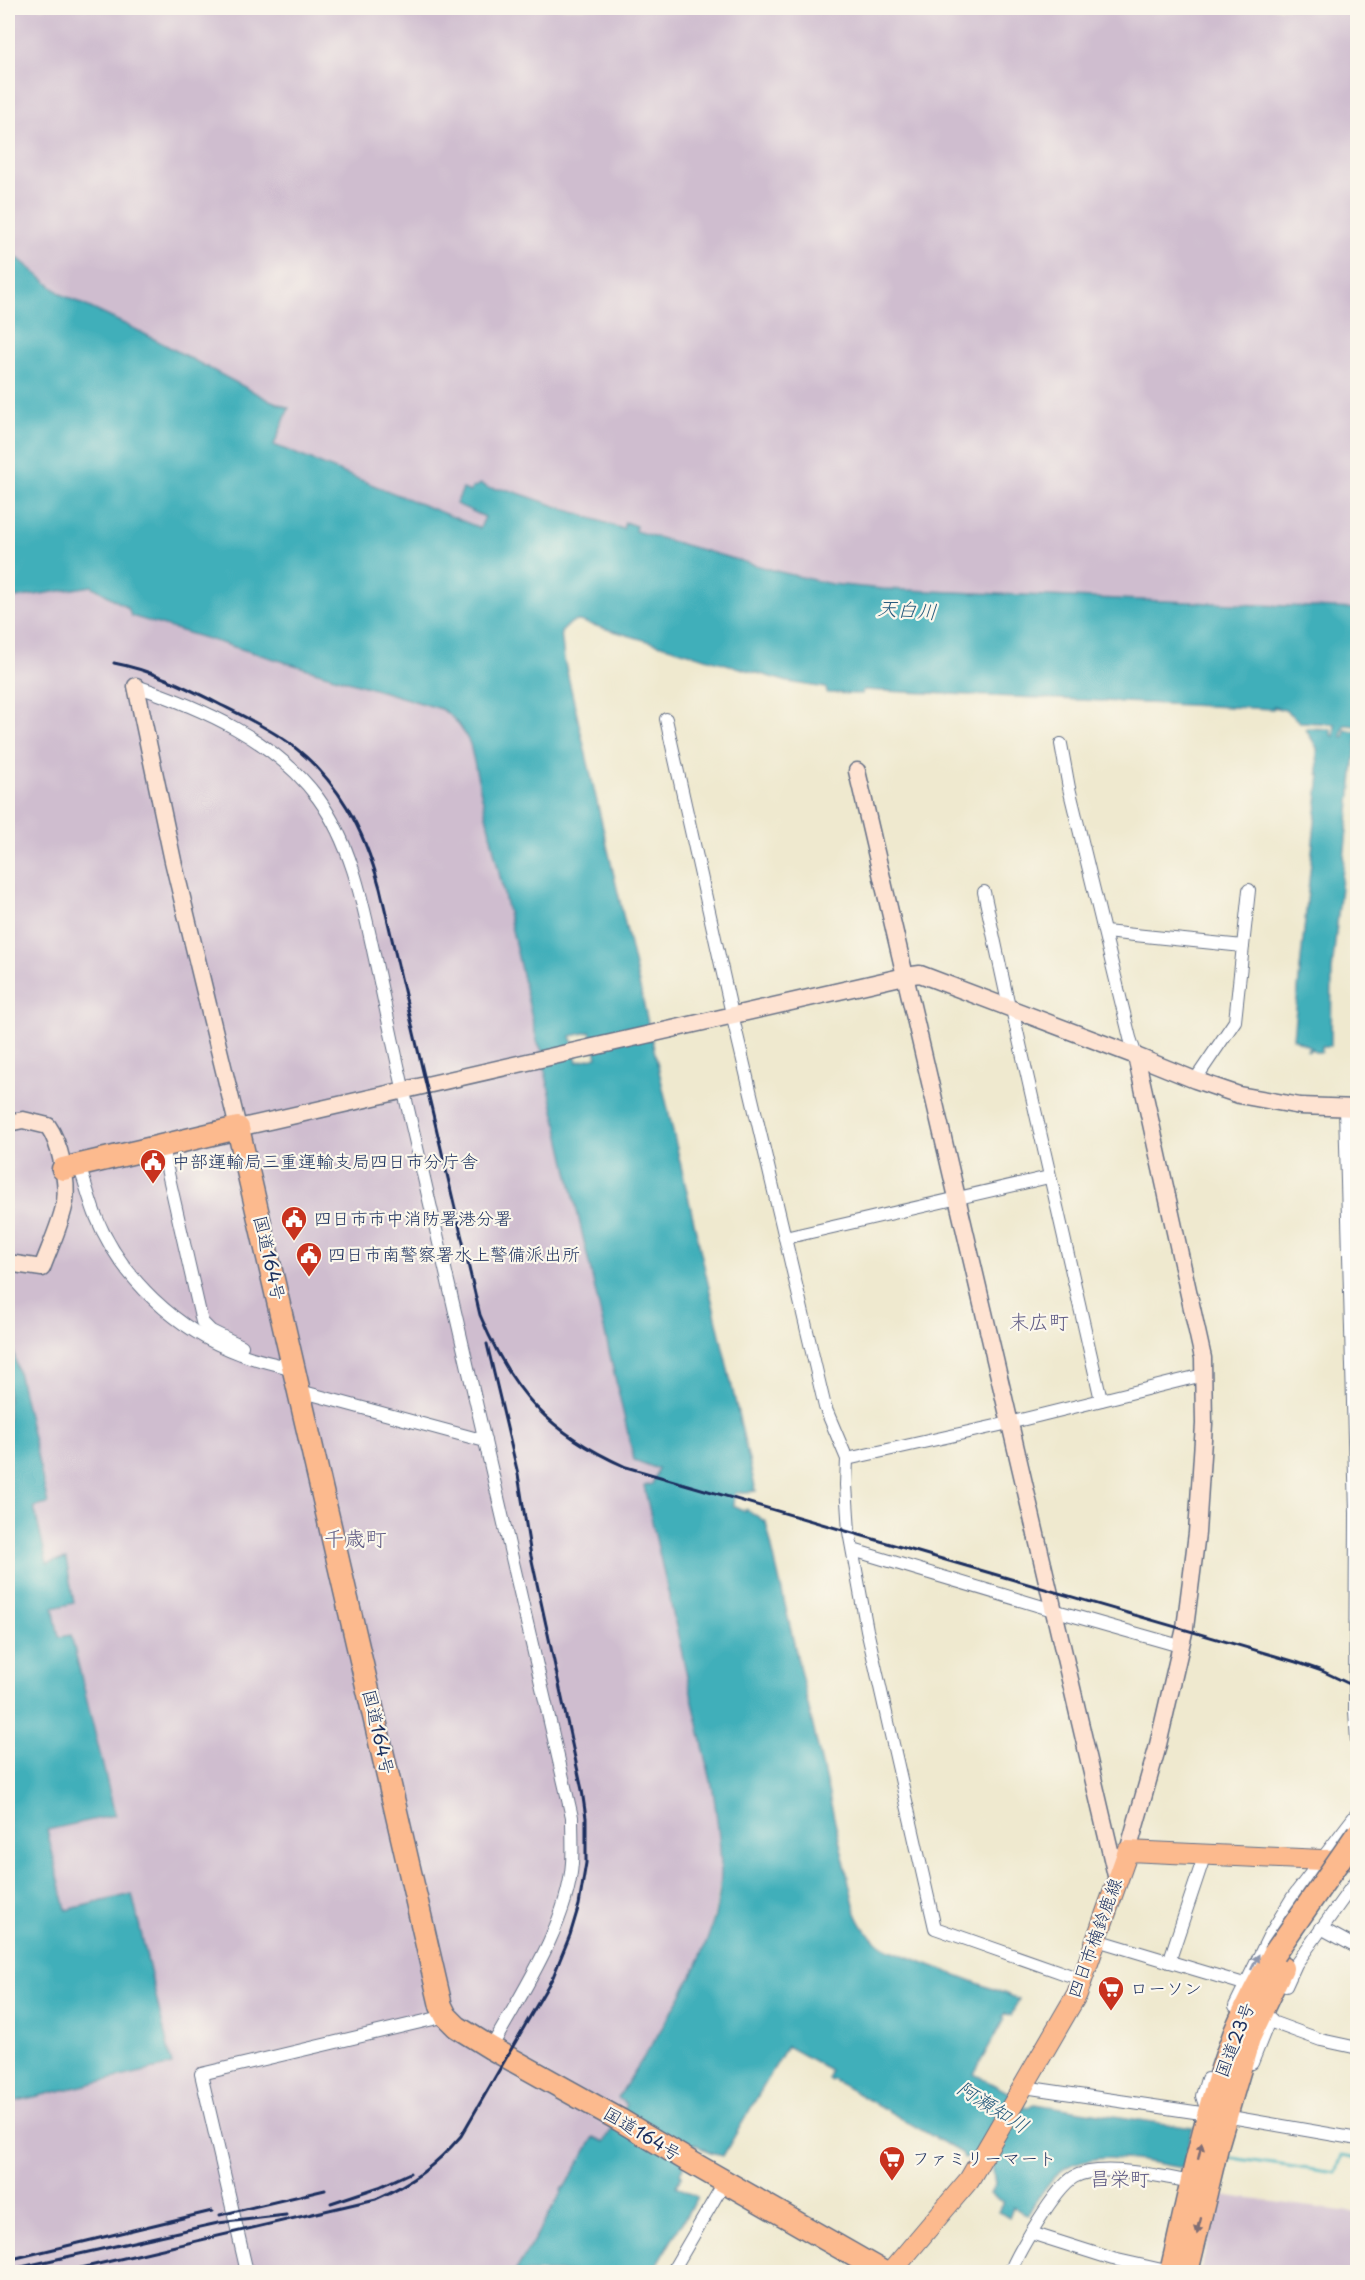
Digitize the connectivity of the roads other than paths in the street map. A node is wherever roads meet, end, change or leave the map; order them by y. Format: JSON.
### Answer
{"nodes":[{"id":1,"x":136,"y":686,"type":"joint"},
{"id":2,"x":666,"y":719,"type":"dead end"},
{"id":3,"x":1061,"y":744,"type":"dead end"},
{"id":4,"x":857,"y":771,"type":"dead end"},
{"id":5,"x":1249,"y":890,"type":"dead end"},
{"id":6,"x":984,"y":892,"type":"dead end"},
{"id":7,"x":1105,"y":932,"type":"junction"},
{"id":8,"x":1243,"y":946,"type":"junction"},
{"id":9,"x":905,"y":976,"type":"junction"},
{"id":10,"x":1010,"y":1008,"type":"junction"},
{"id":11,"x":732,"y":1014,"type":"junction"},
{"id":12,"x":1136,"y":1056,"type":"junction"},
{"id":13,"x":1195,"y":1080,"type":"junction"},
{"id":14,"x":404,"y":1091,"type":"junction"},
{"id":15,"x":1351,"y":1108,"type":"edge"},
{"id":16,"x":8,"y":1123,"type":"edge"},
{"id":17,"x":238,"y":1128,"type":"junction"},
{"id":18,"x":162,"y":1147,"type":"junction"},
{"id":19,"x":71,"y":1168,"type":"junction"},
{"id":20,"x":1049,"y":1177,"type":"junction"},
{"id":21,"x":957,"y":1197,"type":"junction"},
{"id":22,"x":785,"y":1238,"type":"junction"},
{"id":23,"x":8,"y":1263,"type":"edge"},
{"id":24,"x":293,"y":1364,"type":"junction"},
{"id":25,"x":1203,"y":1375,"type":"junction"},
{"id":26,"x":300,"y":1391,"type":"junction"},
{"id":27,"x":1101,"y":1400,"type":"junction"},
{"id":28,"x":1009,"y":1423,"type":"junction"},
{"id":29,"x":485,"y":1441,"type":"junction"},
{"id":30,"x":848,"y":1459,"type":"junction"},
{"id":31,"x":853,"y":1550,"type":"junction"},
{"id":32,"x":1053,"y":1610,"type":"junction"},
{"id":33,"x":1180,"y":1646,"type":"junction"},
{"id":34,"x":1358,"y":1756,"type":"edge"},
{"id":35,"x":1358,"y":1812,"type":"edge"},
{"id":36,"x":1358,"y":1833,"type":"edge"},
{"id":37,"x":1128,"y":1851,"type":"junction"},
{"id":38,"x":1205,"y":1854,"type":"junction"},
{"id":39,"x":1358,"y":1858,"type":"edge"},
{"id":40,"x":1322,"y":1860,"type":"junction"},
{"id":41,"x":1358,"y":1878,"type":"edge"},
{"id":42,"x":1117,"y":1880,"type":"junction"},
{"id":43,"x":1321,"y":1928,"type":"junction"},
{"id":44,"x":1097,"y":1940,"type":"junction"},
{"id":45,"x":1358,"y":1948,"type":"edge"},
{"id":46,"x":1280,"y":1956,"type":"junction"},
{"id":47,"x":1169,"y":1962,"type":"junction"},
{"id":48,"x":1083,"y":1980,"type":"junction"},
{"id":49,"x":1244,"y":1984,"type":"junction"},
{"id":50,"x":446,"y":2016,"type":"junction"},
{"id":51,"x":1269,"y":2021,"type":"junction"},
{"id":52,"x":491,"y":2048,"type":"junction"},
{"id":53,"x":1358,"y":2048,"type":"edge"},
{"id":54,"x":1022,"y":2090,"type":"junction"},
{"id":55,"x":1213,"y":2117,"type":"junction"},
{"id":56,"x":1358,"y":2139,"type":"edge"},
{"id":57,"x":725,"y":2181,"type":"junction"},
{"id":58,"x":1201,"y":2181,"type":"junction"},
{"id":59,"x":1030,"y":2233,"type":"junction"},
{"id":60,"x":247,"y":2272,"type":"edge"},
{"id":61,"x":672,"y":2272,"type":"edge"},
{"id":62,"x":883,"y":2272,"type":"edge"},
{"id":63,"x":891,"y":2272,"type":"edge"},
{"id":64,"x":1010,"y":2272,"type":"edge"},
{"id":65,"x":1171,"y":2272,"type":"edge"},
{"id":66,"x":1187,"y":2272,"type":"edge"}],
"edges":[{"from":1,"to":14,"type":"street"},
{"from":1,"to":17,"type":"street"},
{"from":2,"to":11,"type":"street"},
{"from":3,"to":7,"type":"street"},
{"from":4,"to":9,"type":"street"},
{"from":5,"to":8,"type":"street"},
{"from":6,"to":10,"type":"street"},
{"from":7,"to":8,"type":"street"},
{"from":7,"to":12,"type":"street"},
{"from":8,"to":13,"type":"street"},
{"from":9,"to":10,"type":"street"},
{"from":9,"to":11,"type":"street"},
{"from":9,"to":21,"type":"street"},
{"from":10,"to":12,"type":"street"},
{"from":10,"to":20,"type":"street"},
{"from":11,"to":14,"type":"street"},
{"from":11,"to":22,"type":"street"},
{"from":12,"to":13,"type":"street"},
{"from":12,"to":25,"type":"street"},
{"from":13,"to":15,"type":"street"},
{"from":14,"to":17,"type":"street"},
{"from":14,"to":29,"type":"street"},
{"from":15,"to":34,"type":"street"},
{"from":16,"to":19,"type":"street"},
{"from":17,"to":18,"type":"highway"},
{"from":17,"to":24,"type":"highway","name":"国道164号"},
{"from":18,"to":19,"type":"highway"},
{"from":18,"to":24,"type":"street"},
{"from":19,"to":23,"type":"street"},
{"from":19,"to":24,"type":"street"},
{"from":20,"to":21,"type":"street"},
{"from":20,"to":27,"type":"street"},
{"from":21,"to":22,"type":"street"},
{"from":21,"to":28,"type":"street"},
{"from":22,"to":30,"type":"street"},
{"from":24,"to":26,"type":"highway","name":"国道164号"},
{"from":25,"to":27,"type":"street"},
{"from":25,"to":33,"type":"street"},
{"from":26,"to":29,"type":"street"},
{"from":26,"to":50,"type":"highway","name":"国道164号"},
{"from":27,"to":28,"type":"street"},
{"from":28,"to":30,"type":"street"},
{"from":28,"to":32,"type":"street"},
{"from":29,"to":52,"type":"street"},
{"from":30,"to":31,"type":"street"},
{"from":31,"to":32,"type":"street"},
{"from":31,"to":48,"type":"street"},
{"from":32,"to":33,"type":"street"},
{"from":32,"to":42,"type":"street"},
{"from":33,"to":37,"type":"street"},
{"from":35,"to":40,"type":"street"},
{"from":36,"to":46,"type":"highway","name":"国道23号","bridge":true},
{"from":37,"to":38,"type":"main road"},
{"from":37,"to":42,"type":"main road","name":"四日市楠鈴鹿線"},
{"from":38,"to":40,"type":"main road"},
{"from":38,"to":47,"type":"street"},
{"from":39,"to":40,"type":"main road"},
{"from":39,"to":46,"type":"highway","name":"国道23号"},
{"from":49,"to":40,"type":"street","one_way":true},
{"from":41,"to":43,"type":"street"},
{"from":42,"to":44,"type":"main road","name":"四日市楠鈴鹿線"},
{"from":43,"to":45,"type":"street"},
{"from":43,"to":51,"type":"street"},
{"from":44,"to":47,"type":"street"},
{"from":44,"to":48,"type":"main road","name":"四日市楠鈴鹿線"},
{"from":46,"to":55,"type":"highway","name":"国道23号"},
{"from":47,"to":49,"type":"street"},
{"from":48,"to":54,"type":"main road","name":"四日市楠鈴鹿線"},
{"from":49,"to":55,"type":"street"},
{"from":50,"to":52,"type":"highway","name":"国道164号"},
{"from":50,"to":60,"type":"street"},
{"from":51,"to":53,"type":"street"},
{"from":51,"to":55,"type":"street"},
{"from":52,"to":57,"type":"highway","name":"国道164号"},
{"from":54,"to":55,"type":"street"},
{"from":54,"to":63,"type":"main road","name":"四日市楠鈴鹿線"},
{"from":55,"to":56,"type":"street"},
{"from":58,"to":55,"type":"highway","name":"国道23号","one_way":true},
{"from":55,"to":58,"type":"highway","name":"国道23号"},
{"from":57,"to":61,"type":"street"},
{"from":57,"to":62,"type":"highway","name":"国道164号"},
{"from":58,"to":59,"type":"street"},
{"from":58,"to":65,"type":"highway","name":"国道23号"},
{"from":58,"to":66,"type":"highway","name":"国道23号","one_way":true},
{"from":59,"to":64,"type":"street"},
{"from":59,"to":65,"type":"street"}]}
